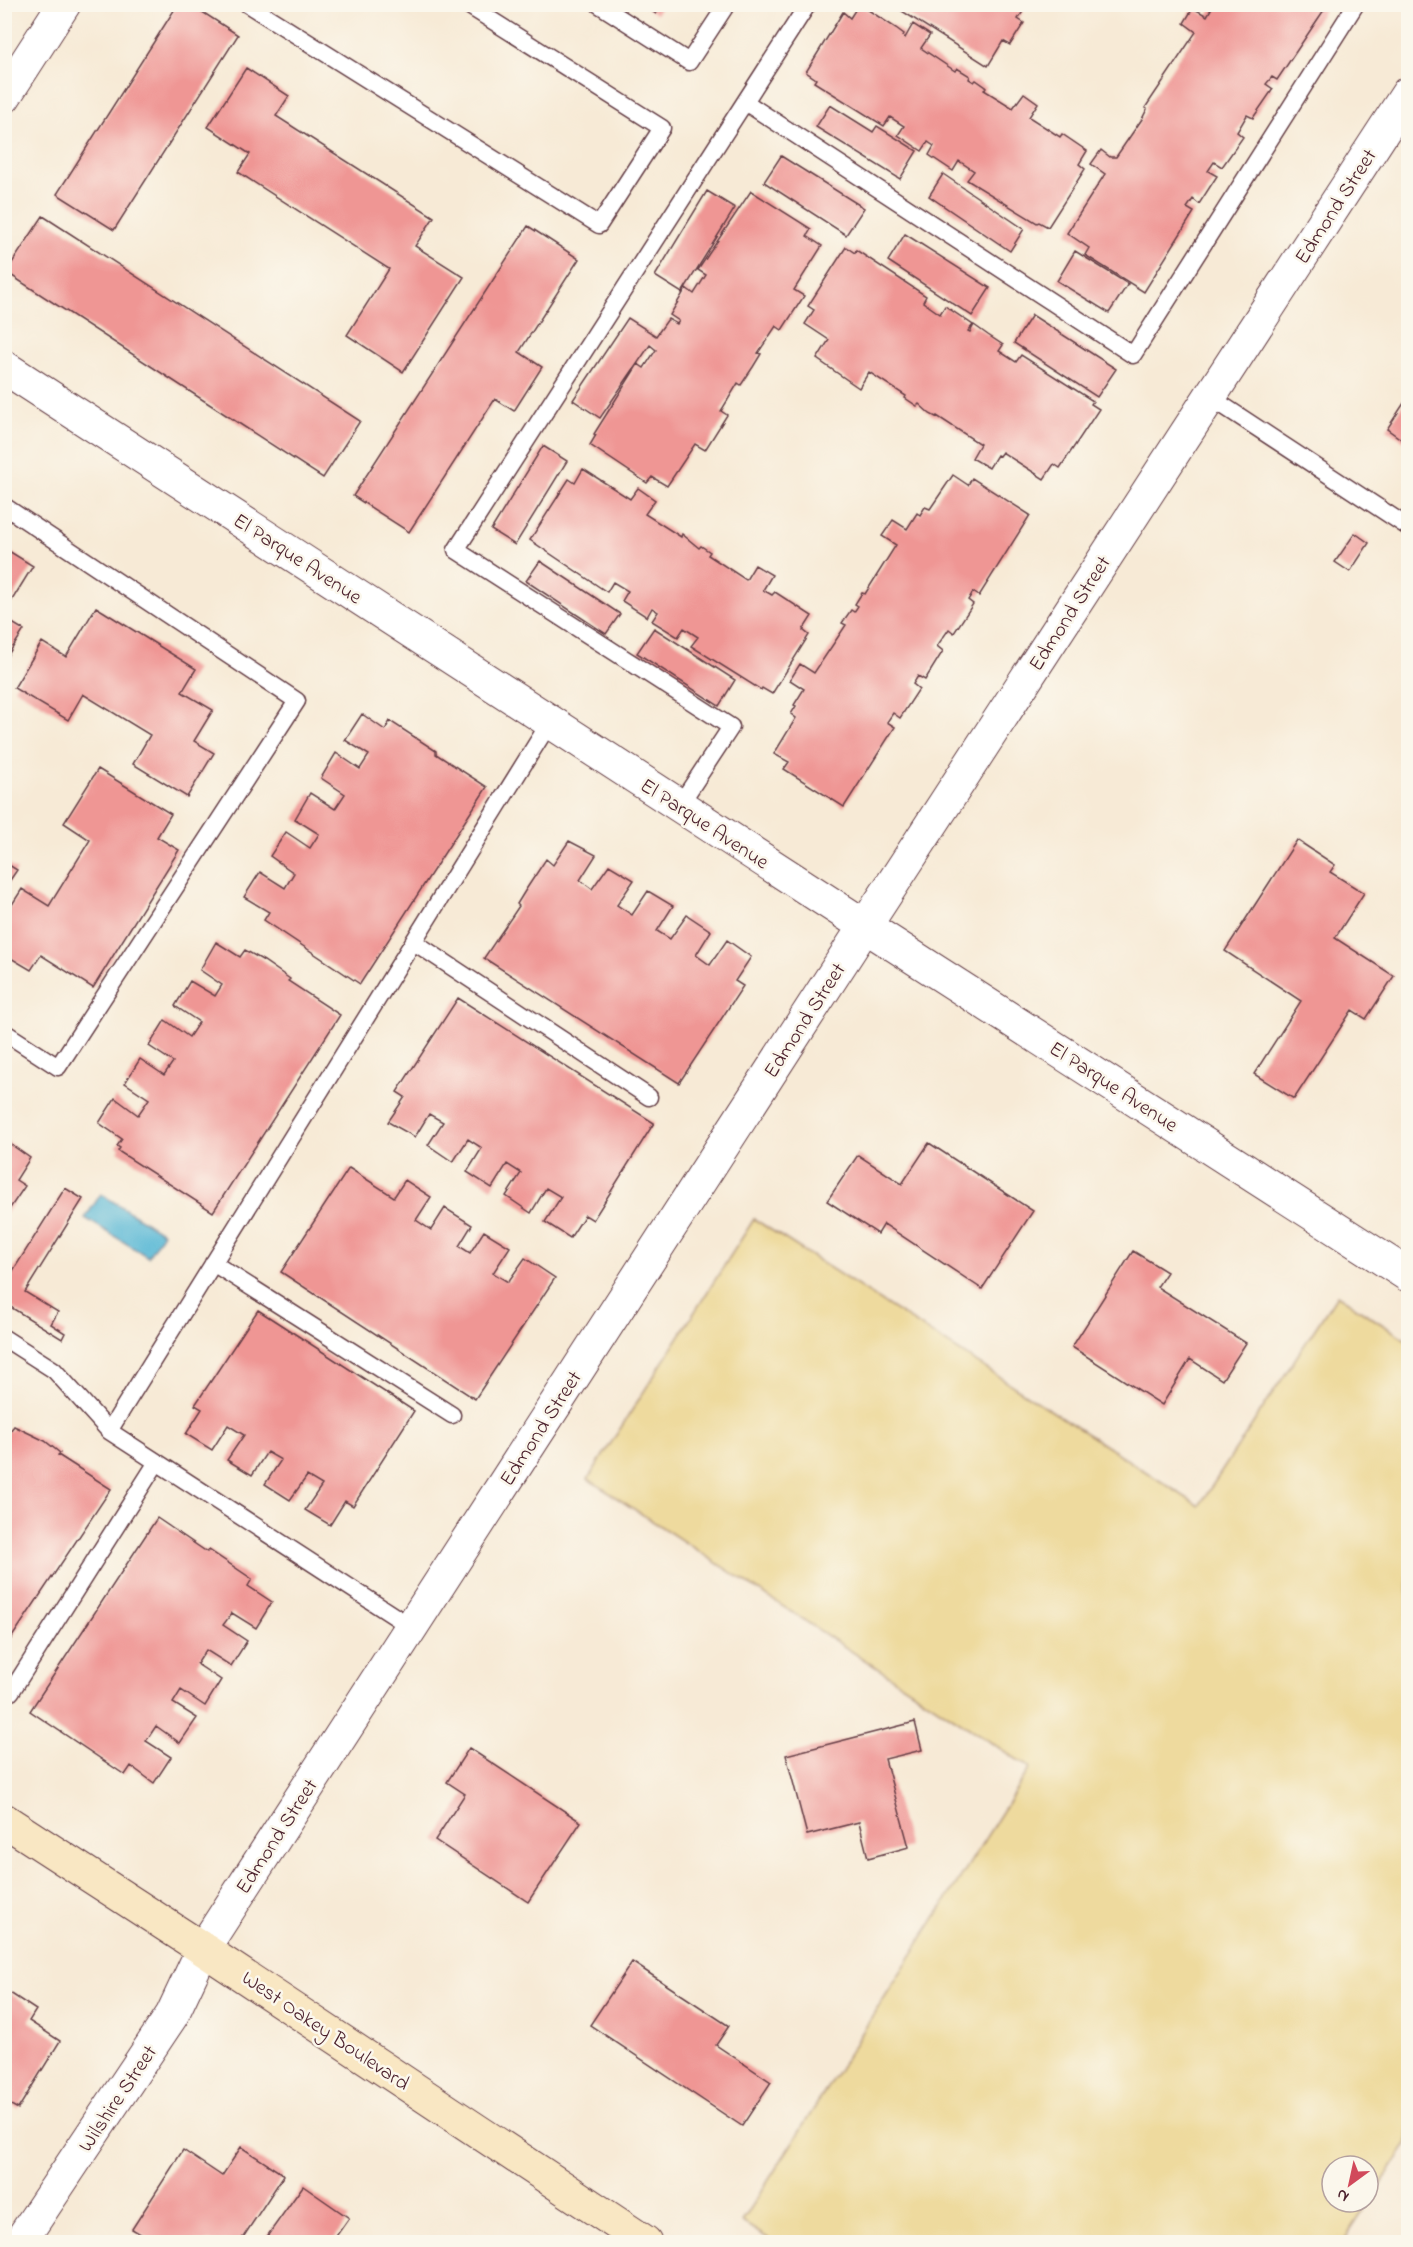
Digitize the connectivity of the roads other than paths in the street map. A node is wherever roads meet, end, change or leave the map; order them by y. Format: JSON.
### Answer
{"nodes":[{"id":1,"x":64,"y":4,"type":"edge"},
{"id":2,"x":247,"y":4,"type":"edge"},
{"id":3,"x":466,"y":4,"type":"edge"},
{"id":4,"x":598,"y":4,"type":"edge"},
{"id":5,"x":727,"y":4,"type":"edge"},
{"id":6,"x":808,"y":4,"type":"edge"},
{"id":7,"x":1356,"y":4,"type":"edge"},
{"id":8,"x":1408,"y":93,"type":"edge"},
{"id":9,"x":4,"y":97,"type":"edge"},
{"id":10,"x":745,"y":102,"type":"junction"},
{"id":11,"x":4,"y":367,"type":"edge"},
{"id":12,"x":1210,"y":397,"type":"junction"},
{"id":13,"x":4,"y":506,"type":"edge"},
{"id":14,"x":1408,"y":526,"type":"edge"},
{"id":15,"x":550,"y":722,"type":"junction"},
{"id":16,"x":679,"y":806,"type":"junction"},
{"id":17,"x":865,"y":926,"type":"junction"},
{"id":18,"x":414,"y":942,"type":"junction"},
{"id":19,"x":4,"y":1032,"type":"edge"},
{"id":20,"x":649,"y":1097,"type":"dead end"},
{"id":21,"x":213,"y":1263,"type":"junction"},
{"id":22,"x":1408,"y":1275,"type":"edge"},
{"id":23,"x":4,"y":1338,"type":"edge"},
{"id":24,"x":452,"y":1415,"type":"dead end"},
{"id":25,"x":109,"y":1431,"type":"junction"},
{"id":26,"x":157,"y":1462,"type":"junction"},
{"id":27,"x":411,"y":1627,"type":"junction"},
{"id":28,"x":10,"y":1692,"type":"dead end"},
{"id":29,"x":4,"y":1820,"type":"edge"},
{"id":30,"x":203,"y":1949,"type":"junction"},
{"id":31,"x":21,"y":2242,"type":"edge"},
{"id":32,"x":645,"y":2242,"type":"edge"}],
"edges":[{"from":1,"to":9,"type":"street"},
{"from":2,"to":3,"type":"lane"},
{"from":4,"to":5,"type":"lane"},
{"from":6,"to":10,"type":"lane"},
{"from":7,"to":10,"type":"lane"},
{"from":8,"to":12,"type":"street","name":"Edmond Street"},
{"from":10,"to":16,"type":"lane"},
{"from":11,"to":15,"type":"street","name":"El Parque Avenue"},
{"from":12,"to":14,"type":"lane"},
{"from":12,"to":17,"type":"street","name":"Edmond Street"},
{"from":13,"to":19,"type":"lane"},
{"from":15,"to":16,"type":"street","name":"El Parque Avenue"},
{"from":15,"to":18,"type":"lane"},
{"from":16,"to":17,"type":"street","name":"El Parque Avenue"},
{"from":17,"to":22,"type":"street","name":"El Parque Avenue"},
{"from":17,"to":27,"type":"street","name":"Edmond Street"},
{"from":18,"to":20,"type":"lane"},
{"from":18,"to":21,"type":"lane"},
{"from":21,"to":24,"type":"lane"},
{"from":21,"to":25,"type":"lane"},
{"from":23,"to":25,"type":"lane"},
{"from":25,"to":26,"type":"lane"},
{"from":26,"to":27,"type":"lane"},
{"from":26,"to":28,"type":"lane"},
{"from":27,"to":30,"type":"street","name":"Edmond Street"},
{"from":29,"to":30,"type":"main road","name":"West Oakey Boulevard"},
{"from":30,"to":31,"type":"street","name":"Wilshire Street"},
{"from":30,"to":32,"type":"main road","name":"West Oakey Boulevard"}]}
